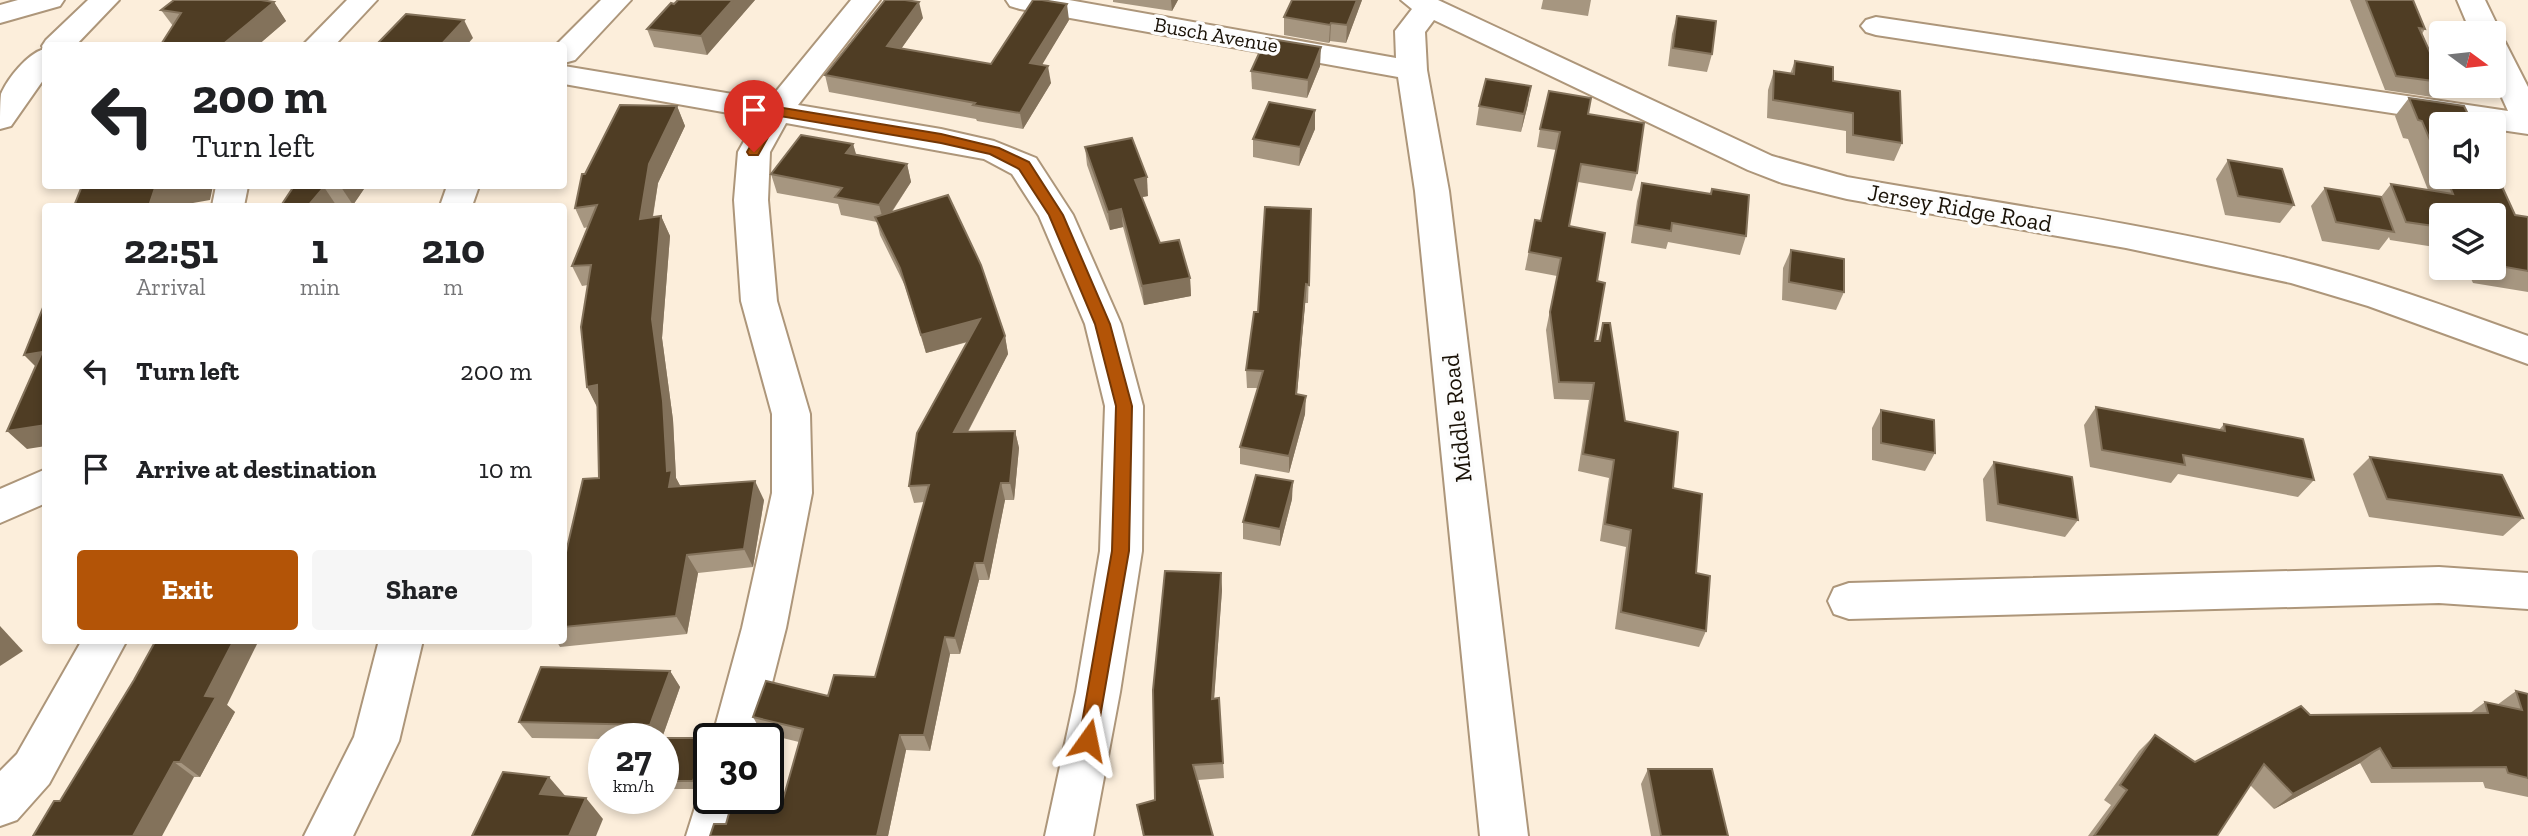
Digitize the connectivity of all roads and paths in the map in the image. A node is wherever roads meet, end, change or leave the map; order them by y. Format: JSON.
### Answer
{"nodes":[{"id":1,"x":50,"y":0,"type":"edge"},
{"id":2,"x":105,"y":0,"type":"edge"},
{"id":3,"x":363,"y":0,"type":"edge"},
{"id":4,"x":617,"y":0,"type":"edge"},
{"id":5,"x":866,"y":0,"type":"edge"},
{"id":6,"x":1020,"y":0,"type":"edge"},
{"id":7,"x":2471,"y":0,"type":"edge"},
{"id":8,"x":1422,"y":3,"type":"edge"},
{"id":9,"x":0,"y":14,"type":"edge"},
{"id":10,"x":2481,"y":21,"type":"edge"},
{"id":11,"x":1876,"y":26,"type":"dead end"},
{"id":12,"x":61,"y":42,"type":"edge"},
{"id":13,"x":321,"y":42,"type":"edge"},
{"id":14,"x":567,"y":51,"type":"edge"},
{"id":15,"x":42,"y":62,"type":"edge"},
{"id":16,"x":1412,"y":69,"type":"junction"},
{"id":17,"x":2506,"y":74,"type":"edge"},
{"id":18,"x":567,"y":76,"type":"edge"},
{"id":19,"x":777,"y":111,"type":"junction"},
{"id":20,"x":0,"y":119,"type":"edge"},
{"id":21,"x":2528,"y":122,"type":"edge"},
{"id":22,"x":2528,"y":350,"type":"edge"},
{"id":23,"x":42,"y":487,"type":"edge"},
{"id":24,"x":0,"y":507,"type":"edge"},
{"id":25,"x":2528,"y":591,"type":"edge"},
{"id":26,"x":1849,"y":601,"type":"dead end"},
{"id":27,"x":103,"y":644,"type":"edge"},
{"id":28,"x":400,"y":644,"type":"edge"},
{"id":29,"x":739,"y":723,"type":"edge"},
{"id":30,"x":0,"y":804,"type":"edge"},
{"id":31,"x":716,"y":814,"type":"edge"},
{"id":32,"x":328,"y":836,"type":"edge"},
{"id":33,"x":710,"y":836,"type":"edge"},
{"id":34,"x":1069,"y":836,"type":"edge"},
{"id":35,"x":1504,"y":836,"type":"edge"}],
"edges":[{"from":1,"to":9,"type":"street"},
{"from":2,"to":12,"type":"street"},
{"from":3,"to":13,"type":"street"},
{"from":4,"to":14,"type":"street"},
{"from":5,"to":19,"type":"street"},
{"from":6,"to":16,"type":"street","name":"Busch Avenue"},
{"from":7,"to":10,"type":"street"},
{"from":8,"to":16,"type":"street","name":"Middle Road"},
{"from":8,"to":22,"type":"street","name":"Jersey Ridge Road"},
{"from":11,"to":21,"type":"street"},
{"from":15,"to":20,"type":"street"},
{"from":16,"to":35,"type":"street","name":"Middle Road"},
{"from":17,"to":21,"type":"street"},
{"from":18,"to":19,"type":"street"},
{"from":19,"to":29,"type":"street"},
{"from":19,"to":34,"type":"street"},
{"from":23,"to":24,"type":"street"},
{"from":25,"to":26,"type":"street"},
{"from":27,"to":30,"type":"street"},
{"from":28,"to":32,"type":"street"},
{"from":31,"to":33,"type":"street"}]}
